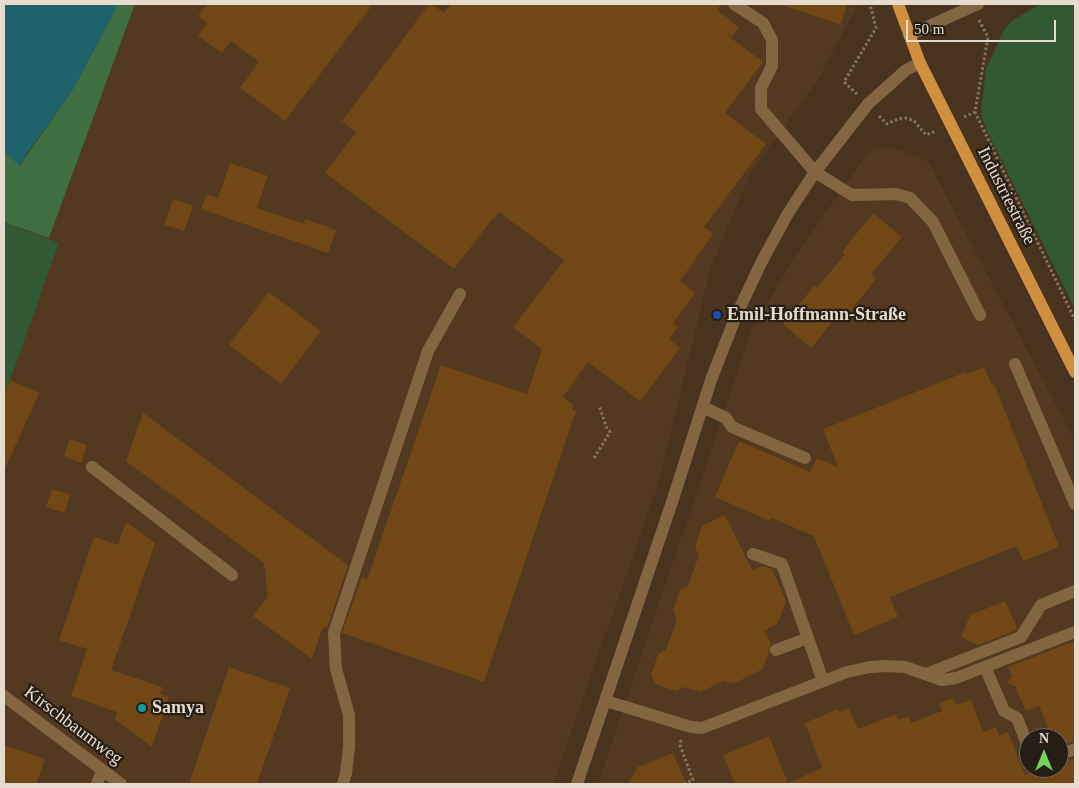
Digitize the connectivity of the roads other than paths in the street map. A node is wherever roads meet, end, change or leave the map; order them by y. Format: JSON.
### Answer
{"nodes":[{"id":1,"x":734,"y":4,"type":"edge"},
{"id":2,"x":898,"y":4,"type":"edge"},
{"id":3,"x":975,"y":5,"type":"edge"},
{"id":4,"x":909,"y":35,"type":"junction"},
{"id":5,"x":920,"y":62,"type":"junction"},
{"id":6,"x":815,"y":172,"type":"junction"},
{"id":7,"x":460,"y":294,"type":"dead end"},
{"id":8,"x":980,"y":315,"type":"dead end"},
{"id":9,"x":1015,"y":364,"type":"dead end"},
{"id":10,"x":1075,"y":372,"type":"edge"},
{"id":11,"x":703,"y":407,"type":"junction"},
{"id":12,"x":805,"y":458,"type":"dead end"},
{"id":13,"x":92,"y":467,"type":"dead end"},
{"id":14,"x":1075,"y":504,"type":"edge"},
{"id":15,"x":753,"y":554,"type":"dead end"},
{"id":16,"x":232,"y":575,"type":"dead end"},
{"id":17,"x":1075,"y":591,"type":"edge"},
{"id":18,"x":1075,"y":632,"type":"edge"},
{"id":19,"x":808,"y":638,"type":"junction"},
{"id":20,"x":776,"y":650,"type":"dead end"},
{"id":21,"x":986,"y":667,"type":"junction"},
{"id":22,"x":926,"y":674,"type":"junction"},
{"id":23,"x":823,"y":681,"type":"junction"},
{"id":24,"x":4,"y":696,"type":"edge"},
{"id":25,"x":606,"y":701,"type":"junction"},
{"id":26,"x":1021,"y":728,"type":"edge"},
{"id":27,"x":102,"y":770,"type":"junction"},
{"id":28,"x":97,"y":784,"type":"edge"},
{"id":29,"x":121,"y":784,"type":"edge"},
{"id":30,"x":343,"y":784,"type":"edge"},
{"id":31,"x":577,"y":784,"type":"edge"}],
"edges":[{"from":1,"to":6,"type":"street"},
{"from":2,"to":4,"type":"main road","name":"Industriestraße"},
{"from":3,"to":4,"type":"street"},
{"from":4,"to":5,"type":"main road","name":"Industriestraße"},
{"from":5,"to":6,"type":"street"},
{"from":5,"to":10,"type":"main road","name":"Industriestraße"},
{"from":6,"to":8,"type":"street"},
{"from":6,"to":11,"type":"street"},
{"from":7,"to":30,"type":"street"},
{"from":9,"to":14,"type":"street"},
{"from":11,"to":12,"type":"street"},
{"from":11,"to":25,"type":"street"},
{"from":13,"to":16,"type":"street"},
{"from":15,"to":19,"type":"street"},
{"from":17,"to":22,"type":"street"},
{"from":18,"to":21,"type":"street"},
{"from":19,"to":20,"type":"street"},
{"from":19,"to":23,"type":"street"},
{"from":21,"to":22,"type":"street"},
{"from":21,"to":26,"type":"street"},
{"from":22,"to":23,"type":"street"},
{"from":23,"to":25,"type":"street"},
{"from":24,"to":27,"type":"street","name":"Kirschbaumweg"},
{"from":25,"to":31,"type":"street"},
{"from":27,"to":28,"type":"street"},
{"from":27,"to":29,"type":"street","name":"Kirschbaumweg"}]}
